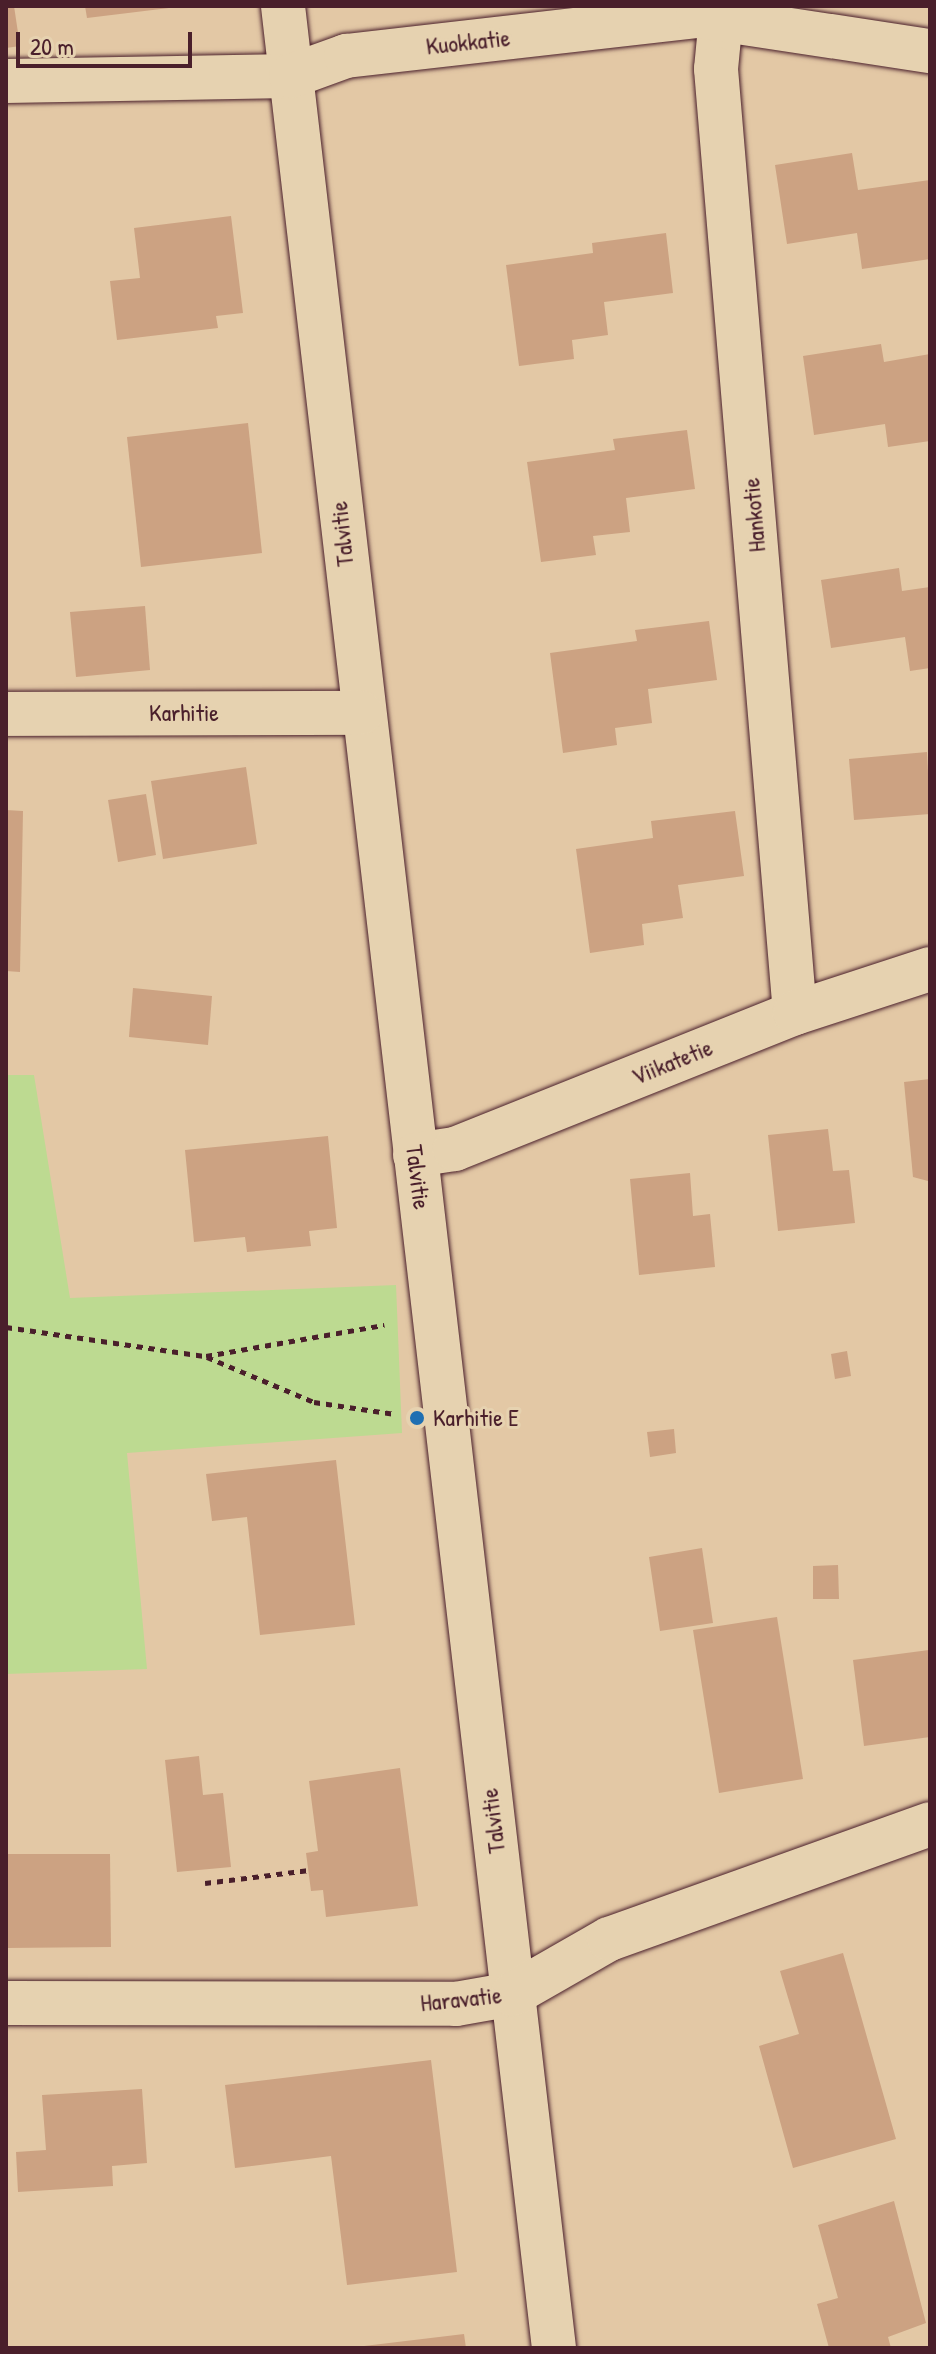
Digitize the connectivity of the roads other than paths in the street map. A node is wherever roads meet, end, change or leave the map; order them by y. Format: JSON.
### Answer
{"nodes":[{"id":1,"x":283,"y":6,"type":"edge"},
{"id":2,"x":721,"y":17,"type":"junction"},
{"id":3,"x":930,"y":51,"type":"edge"},
{"id":4,"x":291,"y":76,"type":"junction"},
{"id":5,"x":6,"y":81,"type":"edge"},
{"id":6,"x":361,"y":713,"type":"junction"},
{"id":7,"x":6,"y":714,"type":"edge"},
{"id":8,"x":930,"y":969,"type":"edge"},
{"id":9,"x":795,"y":1013,"type":"junction"},
{"id":10,"x":415,"y":1155,"type":"junction"},
{"id":11,"x":930,"y":1824,"type":"edge"},
{"id":12,"x":513,"y":1994,"type":"junction"},
{"id":13,"x":6,"y":2003,"type":"edge"},
{"id":14,"x":554,"y":2348,"type":"edge"}],
"edges":[{"from":1,"to":4,"type":"street","name":"Talvitie"},
{"from":2,"to":3,"type":"street","name":"Kuokkatie"},
{"from":2,"to":4,"type":"street","name":"Kuokkatie"},
{"from":2,"to":9,"type":"street","name":"Hankotie"},
{"from":4,"to":5,"type":"street","name":"Kuokkatie"},
{"from":4,"to":6,"type":"street","name":"Talvitie"},
{"from":6,"to":7,"type":"street","name":"Karhitie"},
{"from":6,"to":10,"type":"street","name":"Talvitie"},
{"from":8,"to":9,"type":"street","name":"Viikatetie"},
{"from":9,"to":10,"type":"street","name":"Viikatetie"},
{"from":10,"to":12,"type":"street","name":"Talvitie"},
{"from":11,"to":12,"type":"street","name":"Haravatie"},
{"from":12,"to":13,"type":"street","name":"Haravatie"},
{"from":12,"to":14,"type":"street","name":"Talvitie"}]}
